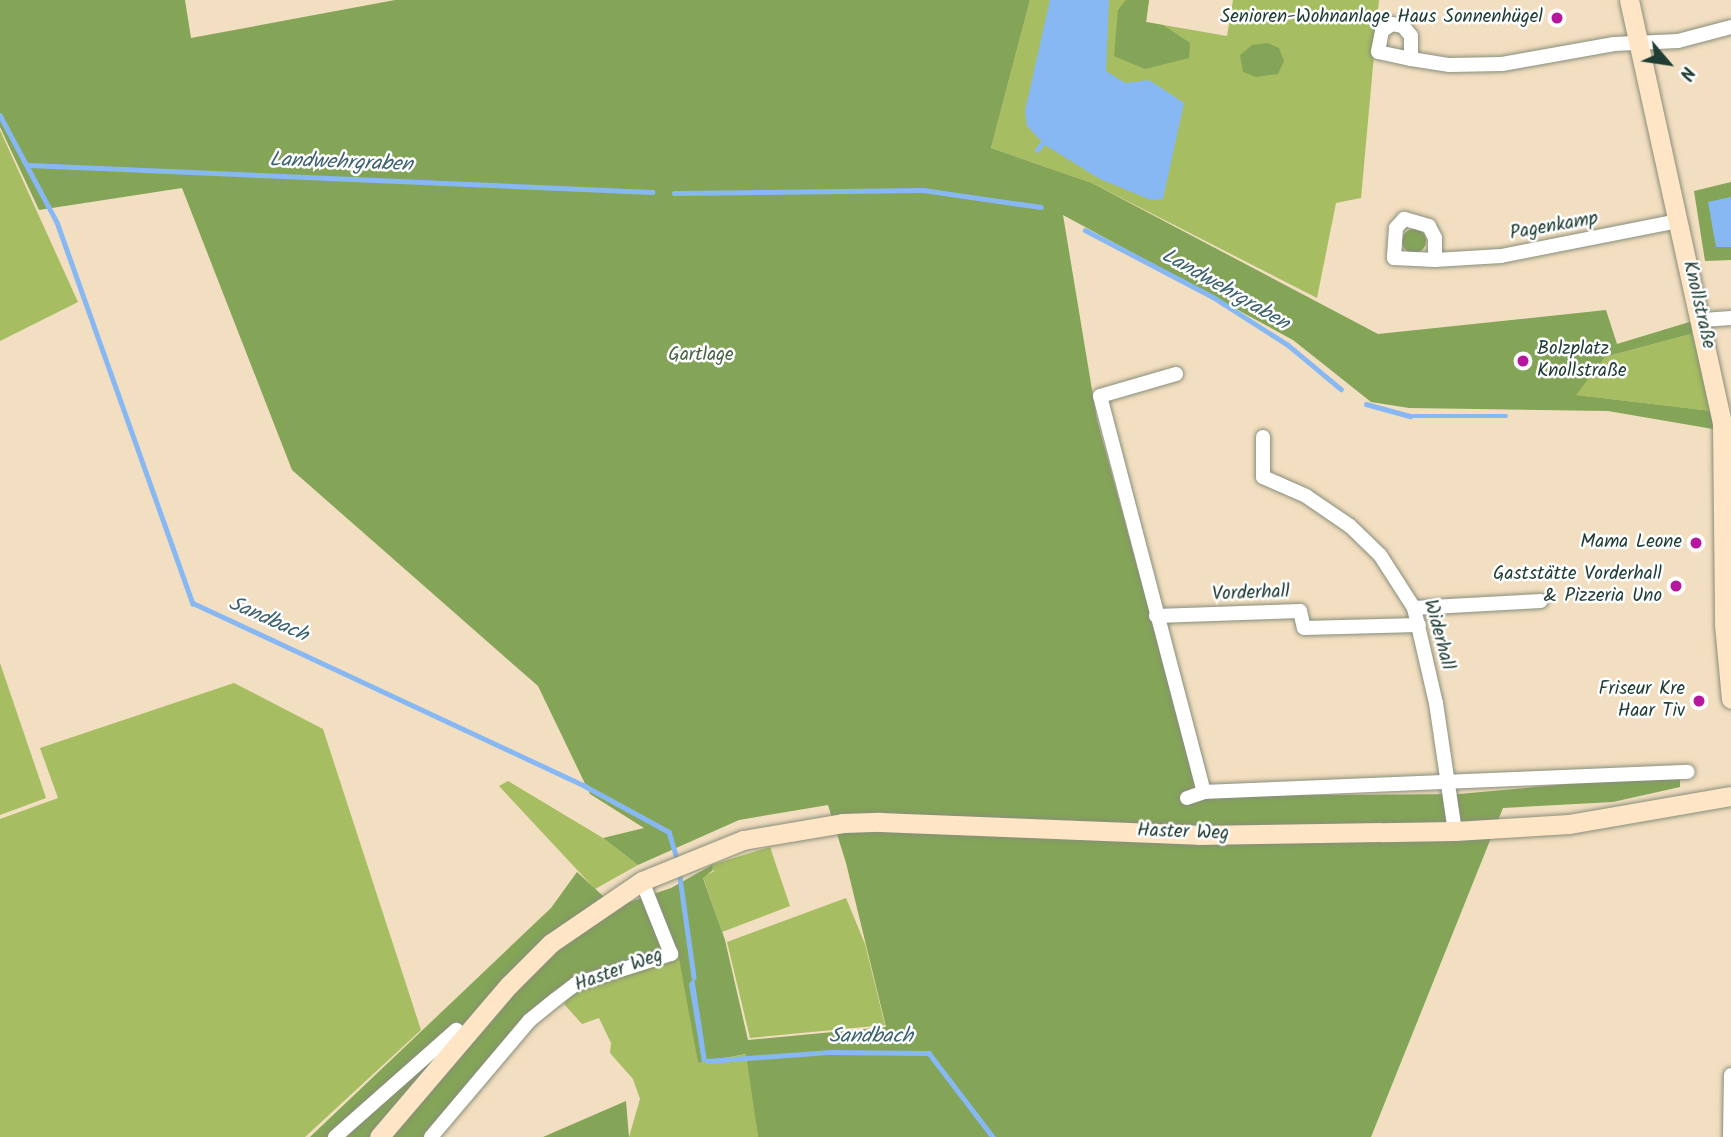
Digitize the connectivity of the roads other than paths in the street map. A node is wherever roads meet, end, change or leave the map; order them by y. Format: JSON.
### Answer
{"nodes":[{"id":1,"x":1629,"y":0,"type":"edge"},
{"id":2,"x":1731,"y":27,"type":"edge"},
{"id":3,"x":1639,"y":43,"type":"junction"},
{"id":4,"x":1410,"y":59,"type":"dead end"},
{"id":5,"x":1678,"y":221,"type":"junction"},
{"id":6,"x":1436,"y":260,"type":"dead end"},
{"id":7,"x":1731,"y":318,"type":"edge"},
{"id":8,"x":1703,"y":320,"type":"junction"},
{"id":9,"x":1177,"y":374,"type":"dead end"},
{"id":10,"x":1263,"y":437,"type":"dead end"},
{"id":11,"x":1727,"y":592,"type":"edge"},
{"id":12,"x":1541,"y":601,"type":"dead end"},
{"id":13,"x":1414,"y":608,"type":"junction"},
{"id":14,"x":1156,"y":616,"type":"junction"},
{"id":15,"x":1419,"y":625,"type":"junction"},
{"id":16,"x":1731,"y":699,"type":"edge"},
{"id":17,"x":1688,"y":772,"type":"dead end"},
{"id":18,"x":1450,"y":783,"type":"junction"},
{"id":19,"x":1204,"y":792,"type":"junction"},
{"id":20,"x":1731,"y":796,"type":"edge"},
{"id":21,"x":1187,"y":798,"type":"dead end"},
{"id":22,"x":1455,"y":831,"type":"junction"},
{"id":23,"x":642,"y":881,"type":"junction"},
{"id":24,"x":456,"y":1030,"type":"dead end"},
{"id":25,"x":1731,"y":1075,"type":"edge"},
{"id":26,"x":335,"y":1137,"type":"edge"},
{"id":27,"x":379,"y":1137,"type":"edge"},
{"id":28,"x":431,"y":1137,"type":"edge"},
{"id":29,"x":1730,"y":1137,"type":"edge"}],
"edges":[{"from":1,"to":3,"type":"street","name":"Knollstraße"},
{"from":2,"to":3,"type":"street"},
{"from":3,"to":4,"type":"street"},
{"from":3,"to":5,"type":"street","name":"Knollstraße"},
{"from":5,"to":6,"type":"street","name":"Pagenkamp"},
{"from":5,"to":8,"type":"street","name":"Knollstraße"},
{"from":7,"to":8,"type":"street"},
{"from":8,"to":11,"type":"street","name":"Knollstraße"},
{"from":9,"to":14,"type":"street"},
{"from":10,"to":13,"type":"street","name":"Widerhall"},
{"from":11,"to":16,"type":"street","name":"Knollstraße"},
{"from":12,"to":13,"type":"street"},
{"from":13,"to":15,"type":"street","name":"Widerhall"},
{"from":14,"to":15,"type":"street","name":"Vorderhall"},
{"from":14,"to":19,"type":"street"},
{"from":15,"to":18,"type":"street","name":"Widerhall"},
{"from":17,"to":18,"type":"street","name":"Haster Weg"},
{"from":18,"to":19,"type":"street","name":"Haster Weg"},
{"from":18,"to":22,"type":"street","name":"Widerhall"},
{"from":19,"to":21,"type":"street","name":"Haster Weg"},
{"from":20,"to":22,"type":"street","name":"Haster Weg"},
{"from":22,"to":23,"type":"street","name":"Haster Weg"},
{"from":23,"to":27,"type":"street","name":"Haster Weg"},
{"from":23,"to":28,"type":"street","name":"Haster Weg"},
{"from":24,"to":26,"type":"street"},
{"from":25,"to":29,"type":"street"}]}
